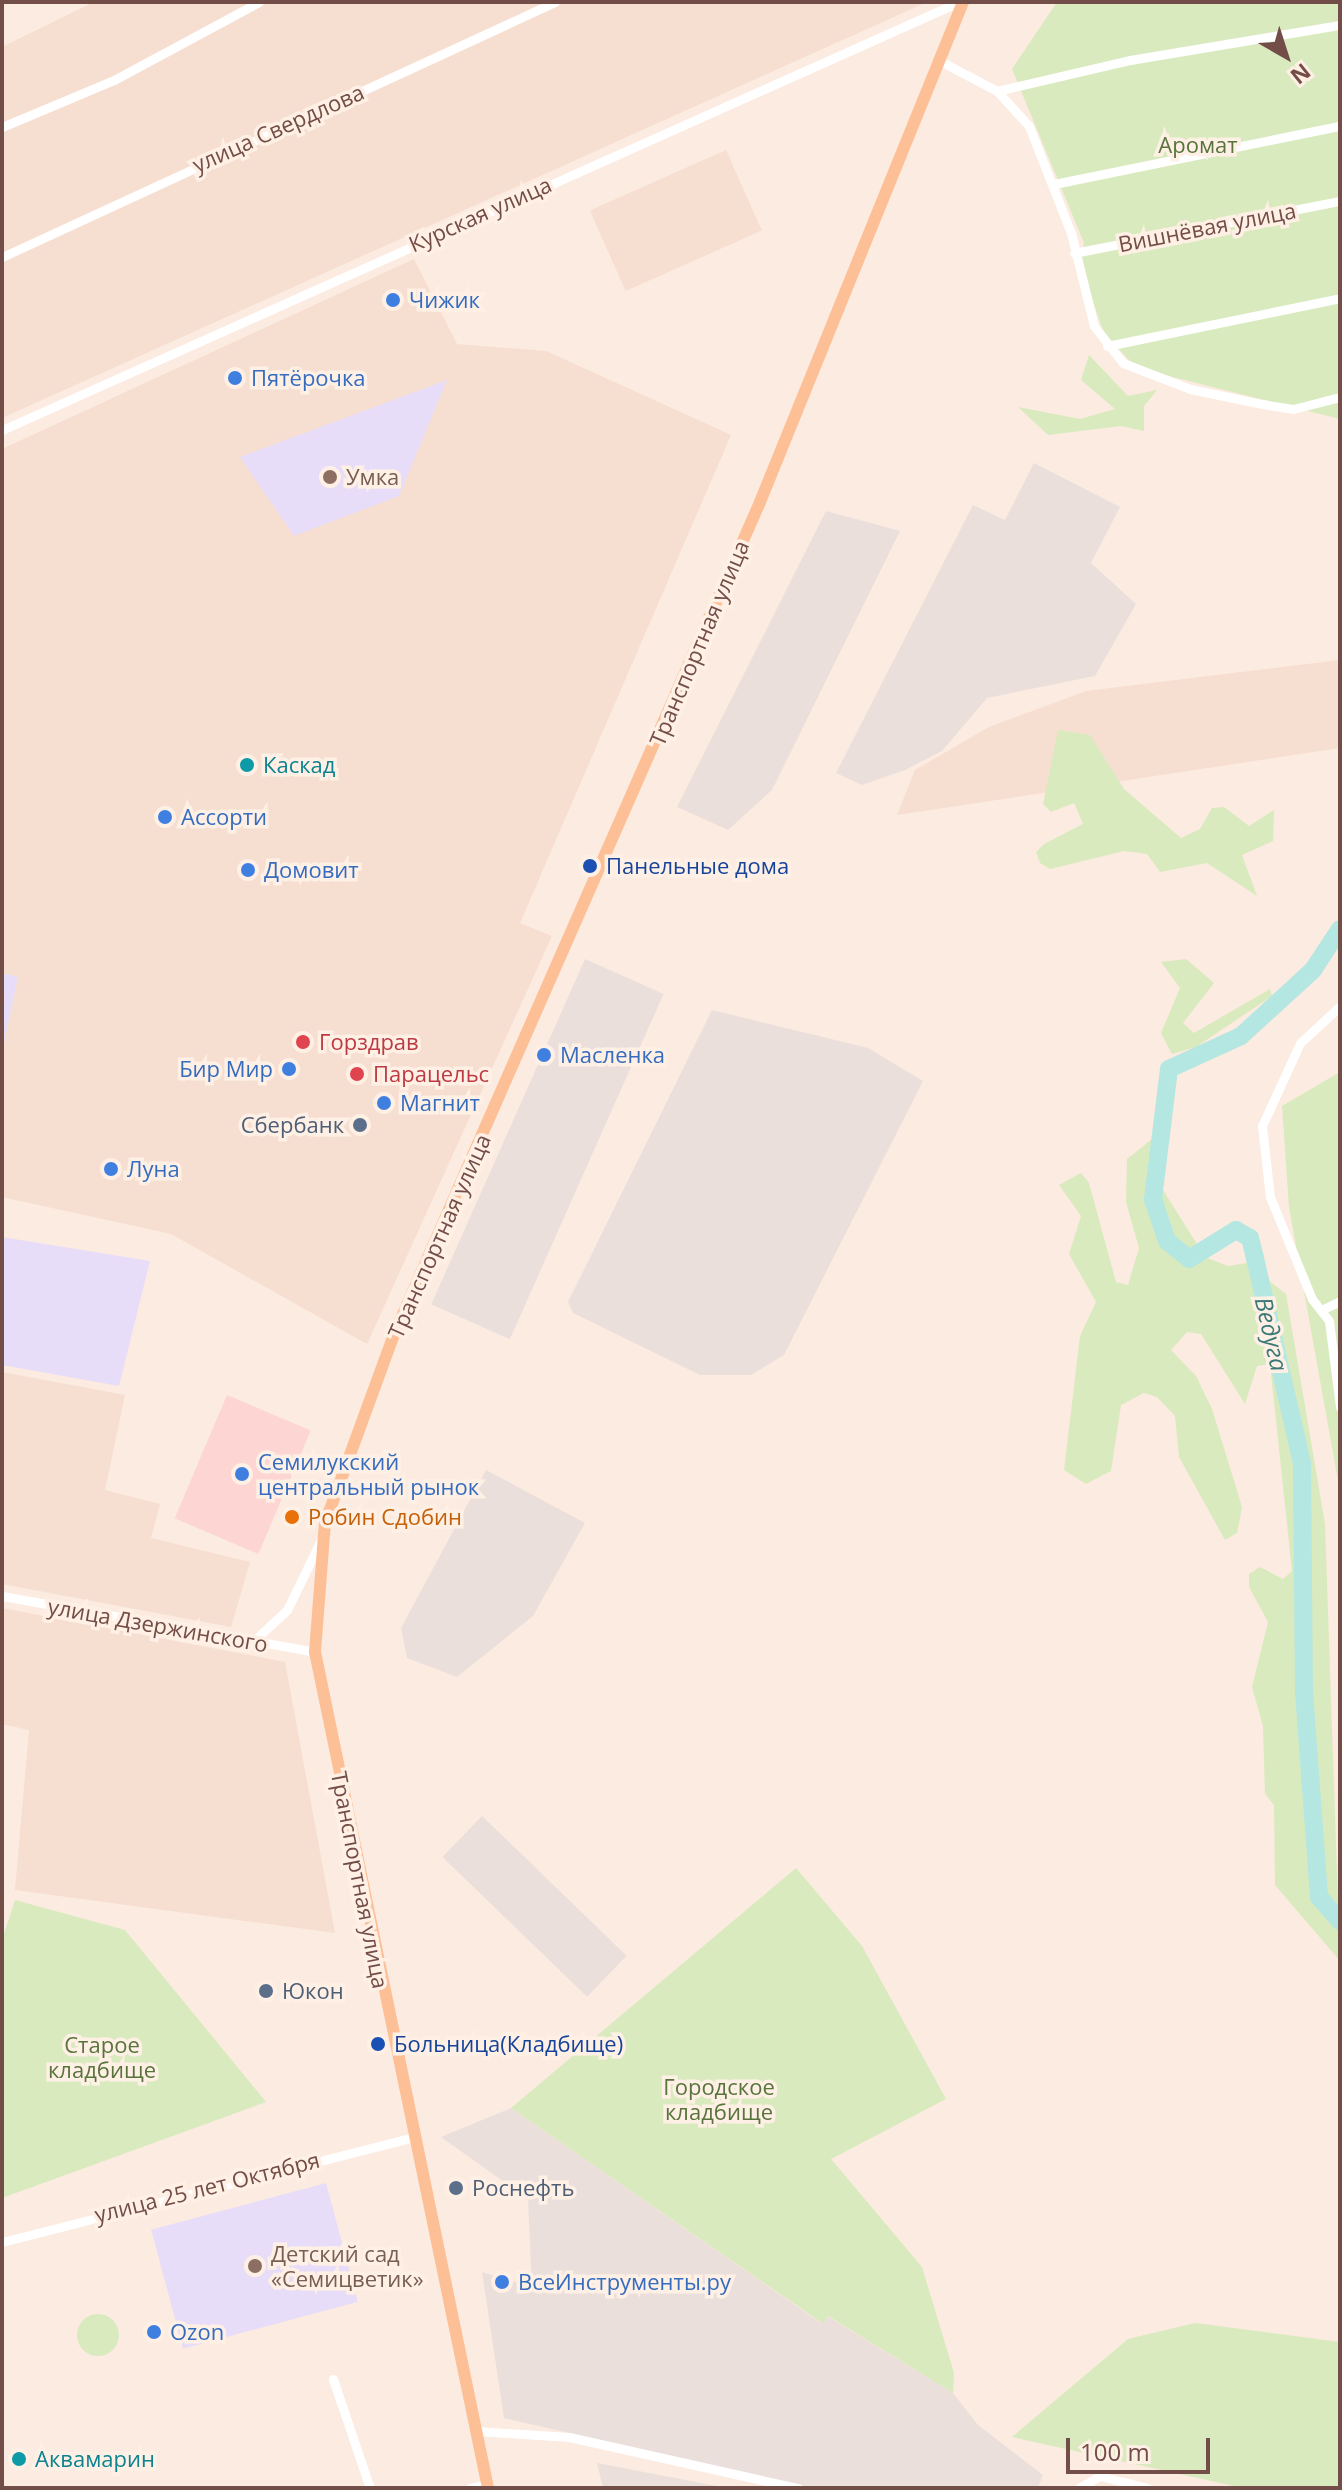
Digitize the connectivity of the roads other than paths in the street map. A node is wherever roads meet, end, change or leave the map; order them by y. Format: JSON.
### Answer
{"nodes":[{"id":1,"x":259,"y":2,"type":"edge"},
{"id":2,"x":555,"y":2,"type":"edge"},
{"id":3,"x":961,"y":2,"type":"edge"},
{"id":4,"x":1340,"y":25,"type":"edge"},
{"id":5,"x":940,"y":61,"type":"junction"},
{"id":6,"x":997,"y":91,"type":"junction"},
{"id":7,"x":1340,"y":126,"type":"edge"},
{"id":8,"x":2,"y":127,"type":"edge"},
{"id":9,"x":1054,"y":184,"type":"junction"},
{"id":10,"x":1340,"y":201,"type":"edge"},
{"id":11,"x":1074,"y":253,"type":"junction"},
{"id":12,"x":2,"y":257,"type":"edge"},
{"id":13,"x":1340,"y":298,"type":"edge"},
{"id":14,"x":1107,"y":346,"type":"junction"},
{"id":15,"x":1340,"y":397,"type":"edge"},
{"id":16,"x":1327,"y":401,"type":"junction"},
{"id":17,"x":1340,"y":408,"type":"edge"},
{"id":18,"x":2,"y":430,"type":"edge"},
{"id":19,"x":1340,"y":1006,"type":"edge"},
{"id":20,"x":1340,"y":1301,"type":"edge"},
{"id":21,"x":1321,"y":1310,"type":"junction"},
{"id":22,"x":1338,"y":1391,"type":"edge"},
{"id":23,"x":1340,"y":1407,"type":"edge"},
{"id":24,"x":322,"y":1537,"type":"junction"},
{"id":25,"x":2,"y":1596,"type":"edge"},
{"id":26,"x":250,"y":1644,"type":"junction"},
{"id":27,"x":315,"y":1652,"type":"junction"},
{"id":28,"x":414,"y":2137,"type":"junction"},
{"id":29,"x":2,"y":2242,"type":"edge"},
{"id":30,"x":333,"y":2379,"type":"dead end"},
{"id":31,"x":476,"y":2431,"type":"junction"},
{"id":32,"x":488,"y":2486,"type":"edge"},
{"id":33,"x":370,"y":2488,"type":"edge"},
{"id":34,"x":470,"y":2488,"type":"edge"},
{"id":35,"x":798,"y":2488,"type":"edge"},
{"id":36,"x":1079,"y":2488,"type":"edge"},
{"id":37,"x":1148,"y":2488,"type":"edge"}],
"edges":[{"from":1,"to":8,"type":"street"},
{"from":2,"to":12,"type":"street","name":"улица Свердлова"},
{"from":3,"to":5,"type":"main road","name":"Транспортная улица"},
{"from":3,"to":18,"type":"street","name":"Курская улица"},
{"from":4,"to":6,"type":"street"},
{"from":5,"to":6,"type":"street"},
{"from":5,"to":24,"type":"main road","name":"Транспортная улица"},
{"from":6,"to":9,"type":"street"},
{"from":7,"to":9,"type":"street"},
{"from":9,"to":11,"type":"street"},
{"from":10,"to":11,"type":"street","name":"Вишнёвая улица"},
{"from":11,"to":14,"type":"street"},
{"from":13,"to":14,"type":"street"},
{"from":14,"to":16,"type":"street"},
{"from":15,"to":16,"type":"street"},
{"from":16,"to":17,"type":"street"},
{"from":19,"to":21,"type":"street"},
{"from":20,"to":21,"type":"street"},
{"from":21,"to":22,"type":"street"},
{"from":22,"to":23,"type":"street"},
{"from":24,"to":26,"type":"street"},
{"from":24,"to":27,"type":"main road","name":"Транспортная улица"},
{"from":25,"to":26,"type":"street","name":"улица Дзержинского"},
{"from":26,"to":27,"type":"street","name":"улица Дзержинского"},
{"from":27,"to":28,"type":"main road","name":"Транспортная улица"},
{"from":28,"to":29,"type":"street","name":"улица 25 лет Октября"},
{"from":28,"to":31,"type":"main road","name":"Транспортная улица"},
{"from":30,"to":33,"type":"street"},
{"from":31,"to":32,"type":"main road","name":"Транспортная улица"},
{"from":31,"to":35,"type":"street"},
{"from":32,"to":34,"type":"street"},
{"from":36,"to":37,"type":"street"}]}
